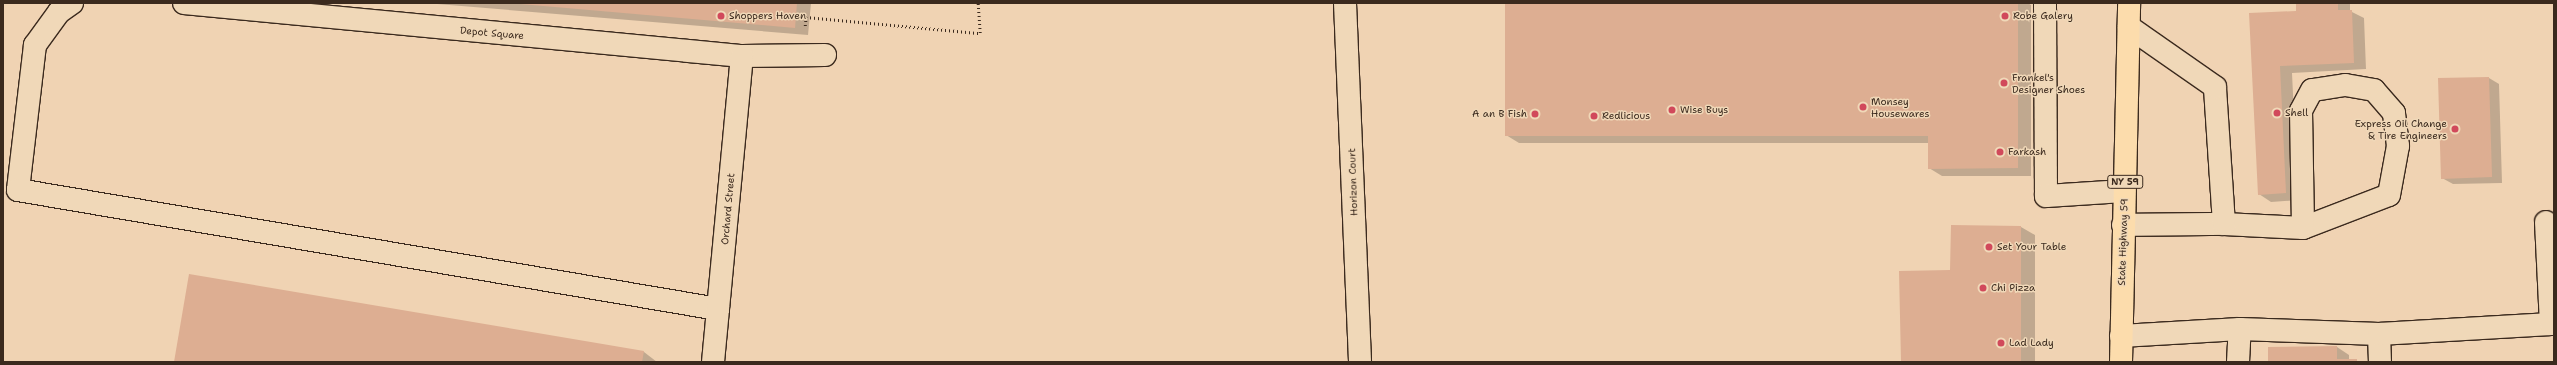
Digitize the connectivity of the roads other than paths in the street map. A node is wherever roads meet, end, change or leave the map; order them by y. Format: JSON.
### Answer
{"nodes":[{"id":1,"x":72,"y":3,"type":"edge"},
{"id":2,"x":184,"y":3,"type":"edge"},
{"id":3,"x":1345,"y":3,"type":"edge"},
{"id":4,"x":2045,"y":3,"type":"edge"},
{"id":5,"x":2130,"y":3,"type":"edge"},
{"id":6,"x":2129,"y":27,"type":"junction"},
{"id":7,"x":825,"y":55,"type":"dead end"},
{"id":8,"x":742,"y":56,"type":"junction"},
{"id":9,"x":2124,"y":191,"type":"junction"},
{"id":10,"x":2546,"y":222,"type":"dead end"},
{"id":11,"x":2224,"y":224,"type":"junction"},
{"id":12,"x":2123,"y":225,"type":"junction"},
{"id":13,"x":2303,"y":228,"type":"junction"},
{"id":14,"x":718,"y":309,"type":"junction"},
{"id":15,"x":2240,"y":329,"type":"junction"},
{"id":16,"x":2379,"y":334,"type":"junction"},
{"id":17,"x":2121,"y":336,"type":"junction"},
{"id":18,"x":713,"y":362,"type":"edge"},
{"id":19,"x":1360,"y":362,"type":"edge"},
{"id":20,"x":2121,"y":362,"type":"edge"},
{"id":21,"x":2238,"y":362,"type":"edge"},
{"id":22,"x":2380,"y":362,"type":"edge"}],
"edges":[{"from":1,"to":14,"type":"street"},
{"from":2,"to":8,"type":"street","name":"Depot Square"},
{"from":3,"to":19,"type":"street","name":"Horizon Court"},
{"from":4,"to":9,"type":"street"},
{"from":5,"to":6,"type":"main road","name":"State Highway 59","number":"NY 59"},
{"from":6,"to":9,"type":"main road","name":"State Highway 59","number":"NY 59"},
{"from":6,"to":11,"type":"street"},
{"from":7,"to":8,"type":"street","name":"Depot Square"},
{"from":8,"to":14,"type":"street","name":"Orchard Street"},
{"from":9,"to":12,"type":"main road","name":"State Highway 59","number":"NY 59"},
{"from":10,"to":16,"type":"street"},
{"from":11,"to":12,"type":"street"},
{"from":11,"to":13,"type":"street"},
{"from":12,"to":17,"type":"main road","name":"State Highway 59","number":"NY 59"},
{"from":13,"to":13,"type":"street"},
{"from":14,"to":18,"type":"street","name":"Orchard Street"},
{"from":15,"to":16,"type":"street"},
{"from":15,"to":17,"type":"street"},
{"from":15,"to":21,"type":"street"},
{"from":16,"to":22,"type":"street"},
{"from":17,"to":20,"type":"main road","name":"State Highway 59","number":"NY 59"}]}
